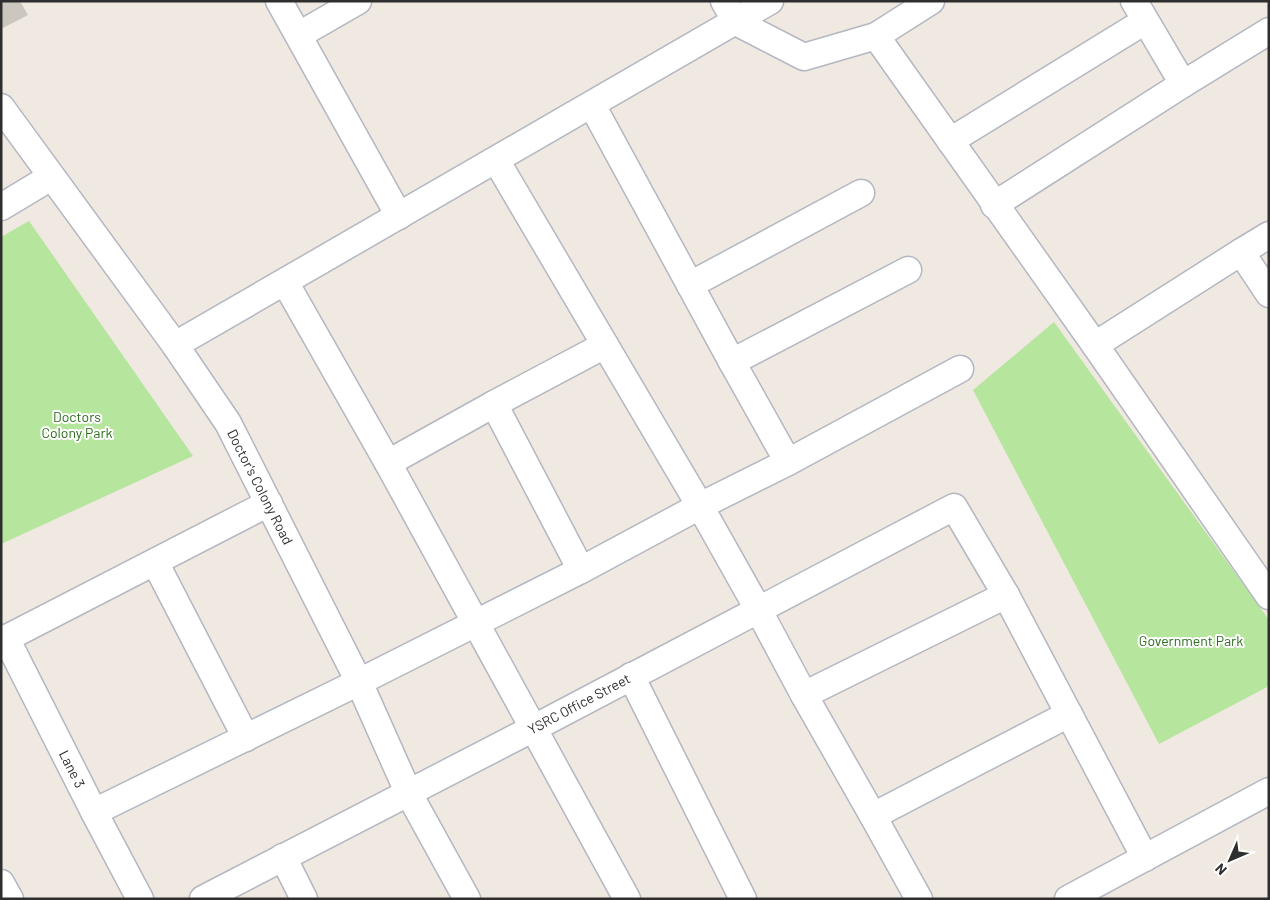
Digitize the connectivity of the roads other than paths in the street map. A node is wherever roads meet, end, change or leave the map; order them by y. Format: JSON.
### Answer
{"nodes":[{"id":1,"x":279,"y":1,"type":"edge"},
{"id":2,"x":358,"y":1,"type":"edge"},
{"id":3,"x":770,"y":1,"type":"edge"},
{"id":4,"x":931,"y":1,"type":"edge"},
{"id":5,"x":730,"y":11,"type":"edge"},
{"id":6,"x":1140,"y":11,"type":"edge"},
{"id":7,"x":1269,"y":31,"type":"edge"},
{"id":8,"x":299,"y":36,"type":"junction"},
{"id":9,"x":876,"y":36,"type":"junction"},
{"id":10,"x":1182,"y":84,"type":"junction"},
{"id":11,"x":592,"y":105,"type":"junction"},
{"id":12,"x":1,"y":107,"type":"edge"},
{"id":13,"x":950,"y":141,"type":"junction"},
{"id":14,"x":496,"y":160,"type":"junction"},
{"id":15,"x":51,"y":177,"type":"junction"},
{"id":16,"x":861,"y":193,"type":"dead end"},
{"id":17,"x":994,"y":204,"type":"junction"},
{"id":18,"x":1,"y":207,"type":"edge"},
{"id":19,"x":399,"y":216,"type":"junction"},
{"id":20,"x":1269,"y":235,"type":"edge"},
{"id":21,"x":1241,"y":252,"type":"junction"},
{"id":22,"x":908,"y":270,"type":"dead end"},
{"id":23,"x":285,"y":282,"type":"junction"},
{"id":24,"x":690,"y":284,"type":"junction"},
{"id":25,"x":1269,"y":294,"type":"edge"},
{"id":26,"x":175,"y":345,"type":"junction"},
{"id":27,"x":605,"y":345,"type":"junction"},
{"id":28,"x":1095,"y":345,"type":"junction"},
{"id":29,"x":732,"y":362,"type":"junction"},
{"id":30,"x":960,"y":369,"type":"dead end"},
{"id":31,"x":494,"y":404,"type":"junction"},
{"id":32,"x":788,"y":462,"type":"junction"},
{"id":33,"x":388,"y":463,"type":"junction"},
{"id":34,"x":269,"y":503,"type":"junction"},
{"id":35,"x":700,"y":506,"type":"junction"},
{"id":36,"x":155,"y":562,"type":"junction"},
{"id":37,"x":581,"y":570,"type":"junction"},
{"id":38,"x":1006,"y":594,"type":"junction"},
{"id":39,"x":1269,"y":596,"type":"edge"},
{"id":40,"x":758,"y":609,"type":"junction"},
{"id":41,"x":476,"y":623,"type":"junction"},
{"id":42,"x":4,"y":639,"type":"edge"},
{"id":43,"x":631,"y":676,"type":"junction"},
{"id":44,"x":359,"y":682,"type":"junction"},
{"id":45,"x":804,"y":695,"type":"junction"},
{"id":46,"x":1069,"y":714,"type":"junction"},
{"id":47,"x":534,"y":728,"type":"junction"},
{"id":48,"x":246,"y":738,"type":"junction"},
{"id":49,"x":1269,"y":791,"type":"edge"},
{"id":50,"x":408,"y":792,"type":"junction"},
{"id":51,"x":94,"y":812,"type":"junction"},
{"id":52,"x":873,"y":816,"type":"junction"},
{"id":53,"x":283,"y":857,"type":"junction"},
{"id":54,"x":1145,"y":858,"type":"junction"},
{"id":55,"x":1,"y":882,"type":"edge"},
{"id":56,"x":10,"y":899,"type":"edge"},
{"id":57,"x":140,"y":899,"type":"edge"},
{"id":58,"x":203,"y":899,"type":"edge"},
{"id":59,"x":304,"y":899,"type":"edge"},
{"id":60,"x":467,"y":899,"type":"edge"},
{"id":61,"x":627,"y":899,"type":"edge"},
{"id":62,"x":743,"y":899,"type":"edge"},
{"id":63,"x":919,"y":899,"type":"edge"},
{"id":64,"x":1068,"y":899,"type":"edge"}],
"edges":[{"from":1,"to":8,"type":"street"},
{"from":2,"to":8,"type":"street"},
{"from":3,"to":5,"type":"street"},
{"from":4,"to":9,"type":"street"},
{"from":5,"to":9,"type":"street"},
{"from":5,"to":11,"type":"street"},
{"from":6,"to":10,"type":"street"},
{"from":6,"to":13,"type":"street"},
{"from":7,"to":10,"type":"street"},
{"from":8,"to":19,"type":"street"},
{"from":9,"to":13,"type":"street"},
{"from":10,"to":17,"type":"street"},
{"from":11,"to":14,"type":"street"},
{"from":11,"to":24,"type":"street"},
{"from":12,"to":15,"type":"street","name":"Doctor's Colony Road"},
{"from":13,"to":17,"type":"street"},
{"from":14,"to":19,"type":"street"},
{"from":14,"to":27,"type":"street"},
{"from":15,"to":18,"type":"street"},
{"from":15,"to":26,"type":"street","name":"Doctor's Colony Road"},
{"from":16,"to":24,"type":"street"},
{"from":17,"to":28,"type":"street"},
{"from":19,"to":23,"type":"street"},
{"from":20,"to":21,"type":"street"},
{"from":21,"to":25,"type":"street"},
{"from":21,"to":28,"type":"street"},
{"from":22,"to":29,"type":"street"},
{"from":23,"to":26,"type":"street"},
{"from":23,"to":33,"type":"street"},
{"from":24,"to":29,"type":"street"},
{"from":26,"to":34,"type":"street","name":"Doctor's Colony Road"},
{"from":27,"to":31,"type":"street"},
{"from":27,"to":35,"type":"street"},
{"from":28,"to":39,"type":"street"},
{"from":29,"to":32,"type":"street"},
{"from":30,"to":32,"type":"street"},
{"from":31,"to":33,"type":"street"},
{"from":31,"to":37,"type":"street"},
{"from":32,"to":35,"type":"street"},
{"from":33,"to":41,"type":"street"},
{"from":34,"to":36,"type":"street"},
{"from":34,"to":44,"type":"street","name":"Doctor's Colony Road"},
{"from":35,"to":37,"type":"street"},
{"from":35,"to":40,"type":"street"},
{"from":36,"to":42,"type":"street"},
{"from":36,"to":48,"type":"street"},
{"from":37,"to":41,"type":"street"},
{"from":38,"to":40,"type":"street","name":"YSRC Office Street"},
{"from":38,"to":45,"type":"street"},
{"from":38,"to":46,"type":"street"},
{"from":40,"to":43,"type":"street","name":"YSRC Office Street"},
{"from":40,"to":45,"type":"street"},
{"from":41,"to":44,"type":"street"},
{"from":41,"to":47,"type":"street"},
{"from":42,"to":51,"type":"street","name":"Lane 3"},
{"from":43,"to":47,"type":"street","name":"YSRC Office Street"},
{"from":43,"to":62,"type":"street"},
{"from":44,"to":48,"type":"street"},
{"from":44,"to":50,"type":"street","name":"Doctor's Colony Road"},
{"from":45,"to":52,"type":"street"},
{"from":46,"to":52,"type":"street"},
{"from":46,"to":54,"type":"street"},
{"from":47,"to":50,"type":"street","name":"YSRC Office Street"},
{"from":47,"to":61,"type":"street"},
{"from":48,"to":51,"type":"street"},
{"from":49,"to":54,"type":"street"},
{"from":50,"to":53,"type":"street","name":"YSRC Office Street"},
{"from":50,"to":60,"type":"street","name":"Doctor's Colony Road"},
{"from":51,"to":57,"type":"street","name":"Lane 3"},
{"from":52,"to":63,"type":"street"},
{"from":53,"to":58,"type":"street","name":"YSRC Office Street"},
{"from":53,"to":59,"type":"street"},
{"from":54,"to":64,"type":"street"},
{"from":55,"to":56,"type":"street"}]}
